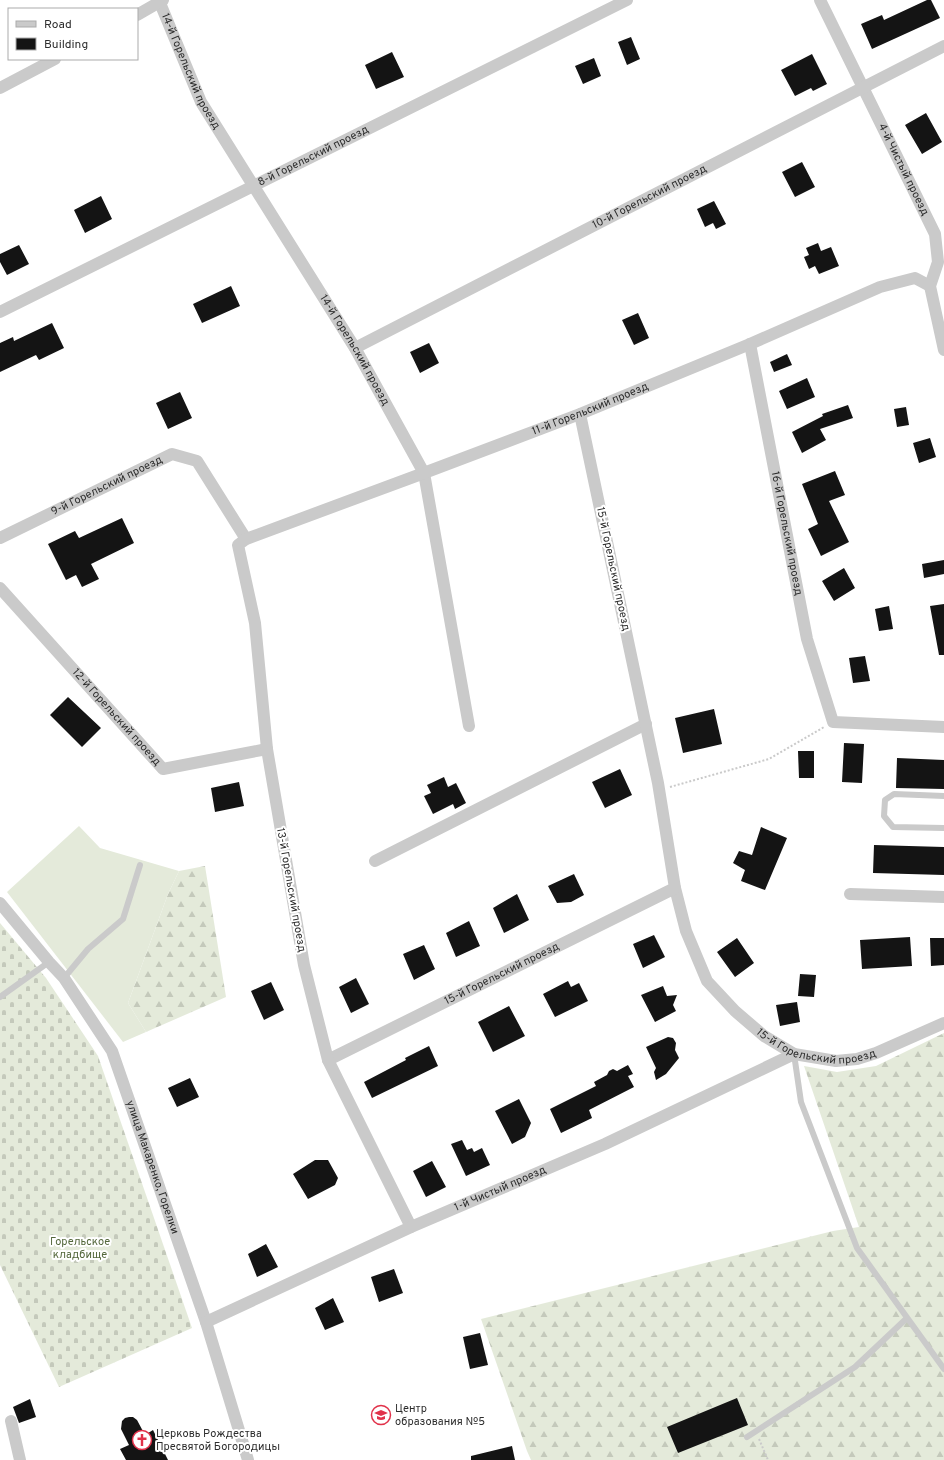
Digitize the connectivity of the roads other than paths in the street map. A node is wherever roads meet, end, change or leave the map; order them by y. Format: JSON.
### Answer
{"nodes":[{"id":1,"x":627,"y":0,"type":"edge"},
{"id":2,"x":820,"y":0,"type":"edge"},
{"id":3,"x":162,"y":2,"type":"edge"},
{"id":4,"x":138,"y":14,"type":"edge"},
{"id":5,"x":944,"y":46,"type":"edge"},
{"id":6,"x":53,"y":60,"type":"edge"},
{"id":7,"x":0,"y":88,"type":"edge"},
{"id":8,"x":862,"y":89,"type":"junction"},
{"id":9,"x":254,"y":187,"type":"junction"},
{"id":10,"x":941,"y":261,"type":"edge"},
{"id":11,"x":930,"y":286,"type":"junction"},
{"id":12,"x":0,"y":312,"type":"edge"},
{"id":13,"x":750,"y":344,"type":"junction"},
{"id":14,"x":355,"y":348,"type":"junction"},
{"id":15,"x":944,"y":350,"type":"edge"},
{"id":16,"x":580,"y":414,"type":"junction"},
{"id":17,"x":424,"y":473,"type":"junction"},
{"id":18,"x":0,"y":538,"type":"edge"},
{"id":19,"x":246,"y":538,"type":"junction"},
{"id":20,"x":0,"y":588,"type":"edge"},
{"id":21,"x":646,"y":724,"type":"junction"},
{"id":22,"x":469,"y":726,"type":"dead end"},
{"id":23,"x":944,"y":727,"type":"edge"},
{"id":24,"x":267,"y":749,"type":"junction"},
{"id":25,"x":944,"y":796,"type":"edge"},
{"id":26,"x":944,"y":828,"type":"edge"},
{"id":27,"x":375,"y":861,"type":"dead end"},
{"id":28,"x":140,"y":865,"type":"dead end"},
{"id":29,"x":675,"y":888,"type":"junction"},
{"id":30,"x":850,"y":894,"type":"dead end"},
{"id":31,"x":944,"y":897,"type":"edge"},
{"id":32,"x":0,"y":903,"type":"edge"},
{"id":33,"x":49,"y":962,"type":"junction"},
{"id":34,"x":64,"y":978,"type":"junction"},
{"id":35,"x":0,"y":997,"type":"edge"},
{"id":36,"x":944,"y":1023,"type":"edge"},
{"id":37,"x":794,"y":1054,"type":"junction"},
{"id":38,"x":328,"y":1060,"type":"junction"},
{"id":39,"x":411,"y":1227,"type":"junction"},
{"id":40,"x":907,"y":1318,"type":"junction"},
{"id":41,"x":206,"y":1322,"type":"junction"},
{"id":42,"x":944,"y":1369,"type":"edge"},
{"id":43,"x":11,"y":1421,"type":"dead end"},
{"id":44,"x":747,"y":1437,"type":"dead end"},
{"id":45,"x":20,"y":1460,"type":"edge"},
{"id":46,"x":248,"y":1460,"type":"edge"}],
"edges":[{"from":1,"to":9,"type":"street","name":"8-й Горельский проезд"},
{"from":2,"to":8,"type":"street","name":"4-й Чистый проезд"},
{"from":3,"to":4,"type":"street"},
{"from":3,"to":9,"type":"street","name":"14-й Горельский проезд"},
{"from":5,"to":8,"type":"street","name":"10-й Горельский проезд"},
{"from":6,"to":7,"type":"street"},
{"from":8,"to":10,"type":"street","name":"4-й Чистый проезд"},
{"from":8,"to":14,"type":"street","name":"10-й Горельский проезд"},
{"from":9,"to":12,"type":"street","name":"8-й Горельский проезд"},
{"from":9,"to":14,"type":"street","name":"14-й Горельский проезд"},
{"from":10,"to":11,"type":"street","name":"4-й Чистый проезд"},
{"from":11,"to":13,"type":"street","name":"11-й Горельский проезд"},
{"from":11,"to":15,"type":"street"},
{"from":13,"to":16,"type":"street","name":"11-й Горельский проезд"},
{"from":13,"to":23,"type":"street","name":"16-й Горельский проезд"},
{"from":14,"to":17,"type":"street","name":"14-й Горельский проезд"},
{"from":16,"to":17,"type":"street","name":"11-й Горельский проезд"},
{"from":16,"to":21,"type":"street","name":"15-й Горельский проезд"},
{"from":17,"to":19,"type":"street","name":"11-й Горельский проезд"},
{"from":17,"to":22,"type":"street","name":"14-й Горельский проезд"},
{"from":18,"to":19,"type":"street","name":"9-й Горельский проезд"},
{"from":19,"to":24,"type":"street","name":"13-й Горельский проезд"},
{"from":20,"to":24,"type":"street","name":"12-й Горельский проезд"},
{"from":21,"to":27,"type":"street"},
{"from":21,"to":29,"type":"street","name":"15-й Горельский проезд"},
{"from":24,"to":38,"type":"street","name":"13-й Горельский проезд"},
{"from":25,"to":26,"type":"lane"},
{"from":28,"to":34,"type":"lane"},
{"from":29,"to":37,"type":"street","name":"15-й Горельский проезд"},
{"from":29,"to":38,"type":"street","name":"15-й Горельский проезд"},
{"from":30,"to":31,"type":"street"},
{"from":32,"to":33,"type":"street","name":"улица Макаренко, Горелки"},
{"from":33,"to":34,"type":"street","name":"улица Макаренко, Горелки"},
{"from":33,"to":35,"type":"lane"},
{"from":34,"to":41,"type":"street","name":"улица Макаренко, Горелки"},
{"from":36,"to":37,"type":"street","name":"15-й Горельский проезд"},
{"from":37,"to":39,"type":"street","name":"1-й Чистый проезд"},
{"from":37,"to":40,"type":"lane"},
{"from":38,"to":39,"type":"street","name":"13-й Горельский проезд"},
{"from":39,"to":41,"type":"street","name":"1-й Чистый проезд"},
{"from":40,"to":42,"type":"lane"},
{"from":40,"to":44,"type":"lane"},
{"from":41,"to":46,"type":"street","name":"улица Макаренко, Горелки"},
{"from":43,"to":45,"type":"street"}]}
